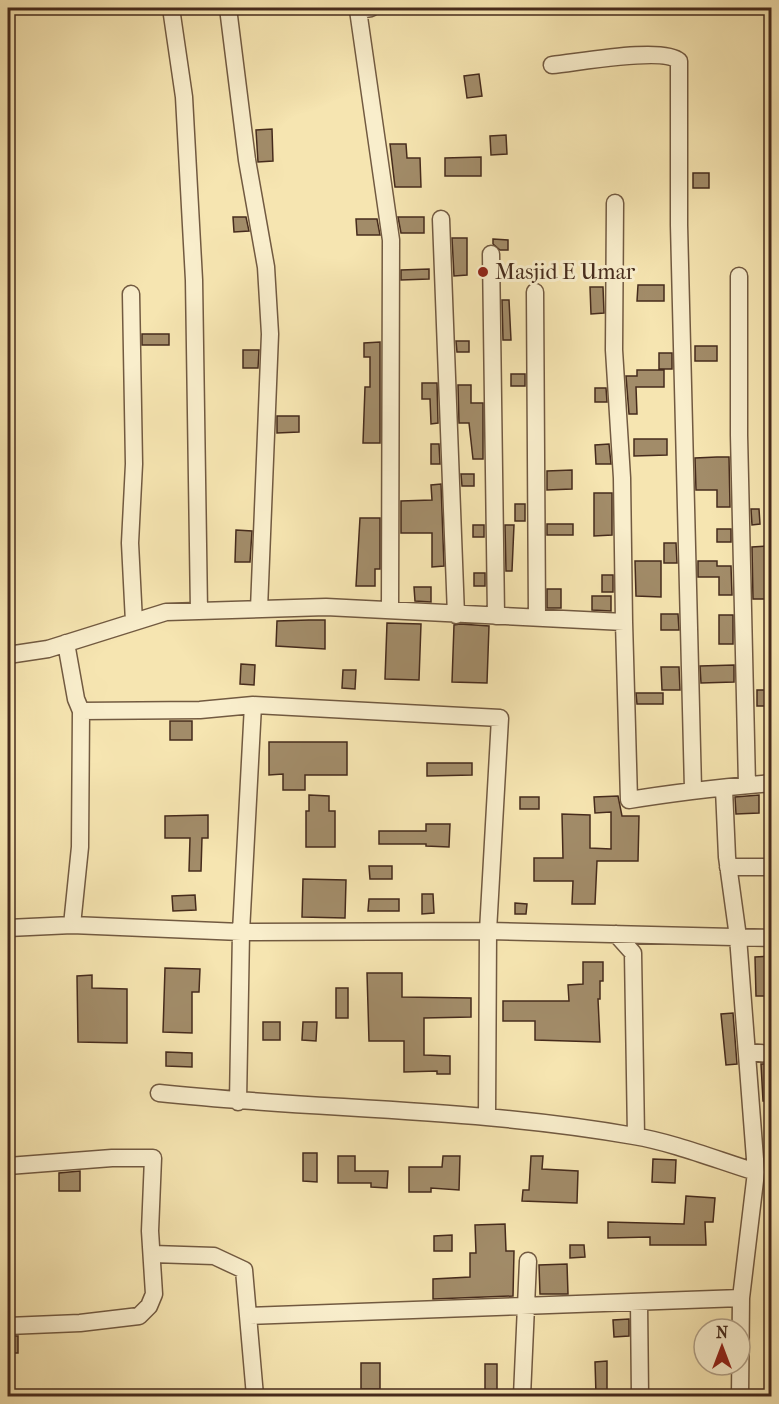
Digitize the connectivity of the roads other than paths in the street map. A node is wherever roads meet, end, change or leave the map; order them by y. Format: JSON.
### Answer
{"nodes":[{"id":1,"x":171,"y":8,"type":"edge"},
{"id":2,"x":228,"y":8,"type":"edge"},
{"id":3,"x":371,"y":8,"type":"edge"},
{"id":4,"x":552,"y":66,"type":"dead end"},
{"id":5,"x":615,"y":203,"type":"dead end"},
{"id":6,"x":441,"y":219,"type":"dead end"},
{"id":7,"x":491,"y":254,"type":"dead end"},
{"id":8,"x":739,"y":276,"type":"dead end"},
{"id":9,"x":535,"y":292,"type":"dead end"},
{"id":10,"x":131,"y":294,"type":"dead end"},
{"id":11,"x":259,"y":609,"type":"junction"},
{"id":12,"x":390,"y":610,"type":"junction"},
{"id":13,"x":199,"y":611,"type":"junction"},
{"id":14,"x":456,"y":615,"type":"junction"},
{"id":15,"x":495,"y":616,"type":"junction"},
{"id":16,"x":537,"y":618,"type":"junction"},
{"id":17,"x":134,"y":622,"type":"junction"},
{"id":18,"x":624,"y":622,"type":"junction"},
{"id":19,"x":66,"y":643,"type":"junction"},
{"id":20,"x":8,"y":655,"type":"edge"},
{"id":21,"x":253,"y":705,"type":"junction"},
{"id":22,"x":81,"y":711,"type":"junction"},
{"id":23,"x":771,"y":783,"type":"edge"},
{"id":24,"x":747,"y":785,"type":"junction"},
{"id":25,"x":693,"y":789,"type":"junction"},
{"id":26,"x":724,"y":789,"type":"junction"},
{"id":27,"x":728,"y":867,"type":"junction"},
{"id":28,"x":771,"y":867,"type":"edge"},
{"id":29,"x":72,"y":925,"type":"junction"},
{"id":30,"x":8,"y":928,"type":"edge"},
{"id":31,"x":488,"y":931,"type":"junction"},
{"id":32,"x":241,"y":932,"type":"junction"},
{"id":33,"x":616,"y":934,"type":"junction"},
{"id":34,"x":738,"y":938,"type":"junction"},
{"id":35,"x":771,"y":938,"type":"edge"},
{"id":36,"x":747,"y":1052,"type":"junction"},
{"id":37,"x":771,"y":1054,"type":"edge"},
{"id":38,"x":159,"y":1093,"type":"dead end"},
{"id":39,"x":238,"y":1102,"type":"junction"},
{"id":40,"x":487,"y":1116,"type":"junction"},
{"id":41,"x":636,"y":1136,"type":"junction"},
{"id":42,"x":761,"y":1163,"type":"edge"},
{"id":43,"x":8,"y":1166,"type":"edge"},
{"id":44,"x":153,"y":1254,"type":"junction"},
{"id":45,"x":528,"y":1261,"type":"dead end"},
{"id":46,"x":741,"y":1298,"type":"junction"},
{"id":47,"x":639,"y":1302,"type":"junction"},
{"id":48,"x":525,"y":1306,"type":"junction"},
{"id":49,"x":250,"y":1316,"type":"junction"},
{"id":50,"x":8,"y":1326,"type":"edge"},
{"id":51,"x":255,"y":1396,"type":"edge"},
{"id":52,"x":522,"y":1396,"type":"edge"},
{"id":53,"x":640,"y":1396,"type":"edge"},
{"id":54,"x":740,"y":1396,"type":"edge"}],
"edges":[{"from":1,"to":13,"type":"street"},
{"from":2,"to":11,"type":"street"},
{"from":3,"to":12,"type":"street"},
{"from":4,"to":25,"type":"street"},
{"from":5,"to":18,"type":"street"},
{"from":6,"to":14,"type":"street"},
{"from":7,"to":15,"type":"street"},
{"from":8,"to":24,"type":"street"},
{"from":9,"to":16,"type":"street"},
{"from":10,"to":17,"type":"street"},
{"from":11,"to":12,"type":"street"},
{"from":11,"to":13,"type":"street"},
{"from":12,"to":14,"type":"street"},
{"from":13,"to":17,"type":"street"},
{"from":14,"to":15,"type":"street"},
{"from":15,"to":16,"type":"street"},
{"from":16,"to":18,"type":"street"},
{"from":17,"to":19,"type":"street"},
{"from":18,"to":25,"type":"street"},
{"from":19,"to":20,"type":"street"},
{"from":19,"to":22,"type":"street"},
{"from":21,"to":22,"type":"street"},
{"from":21,"to":31,"type":"street"},
{"from":21,"to":32,"type":"street"},
{"from":22,"to":29,"type":"street"},
{"from":23,"to":24,"type":"street"},
{"from":24,"to":26,"type":"street"},
{"from":25,"to":26,"type":"street"},
{"from":26,"to":27,"type":"street"},
{"from":27,"to":28,"type":"street"},
{"from":27,"to":34,"type":"street"},
{"from":29,"to":30,"type":"street"},
{"from":29,"to":32,"type":"street"},
{"from":31,"to":32,"type":"street"},
{"from":31,"to":33,"type":"street"},
{"from":31,"to":40,"type":"street"},
{"from":32,"to":39,"type":"street"},
{"from":33,"to":34,"type":"street"},
{"from":33,"to":41,"type":"street"},
{"from":34,"to":35,"type":"street"},
{"from":34,"to":36,"type":"street"},
{"from":36,"to":37,"type":"street"},
{"from":36,"to":42,"type":"street"},
{"from":38,"to":39,"type":"street"},
{"from":39,"to":40,"type":"street"},
{"from":40,"to":41,"type":"street"},
{"from":41,"to":42,"type":"street"},
{"from":42,"to":46,"type":"street"},
{"from":43,"to":44,"type":"street"},
{"from":44,"to":49,"type":"street"},
{"from":44,"to":50,"type":"street"},
{"from":45,"to":48,"type":"street"},
{"from":46,"to":47,"type":"street"},
{"from":46,"to":54,"type":"street"},
{"from":47,"to":48,"type":"street"},
{"from":47,"to":53,"type":"street"},
{"from":48,"to":49,"type":"street"},
{"from":48,"to":52,"type":"street"},
{"from":49,"to":51,"type":"street"}]}
